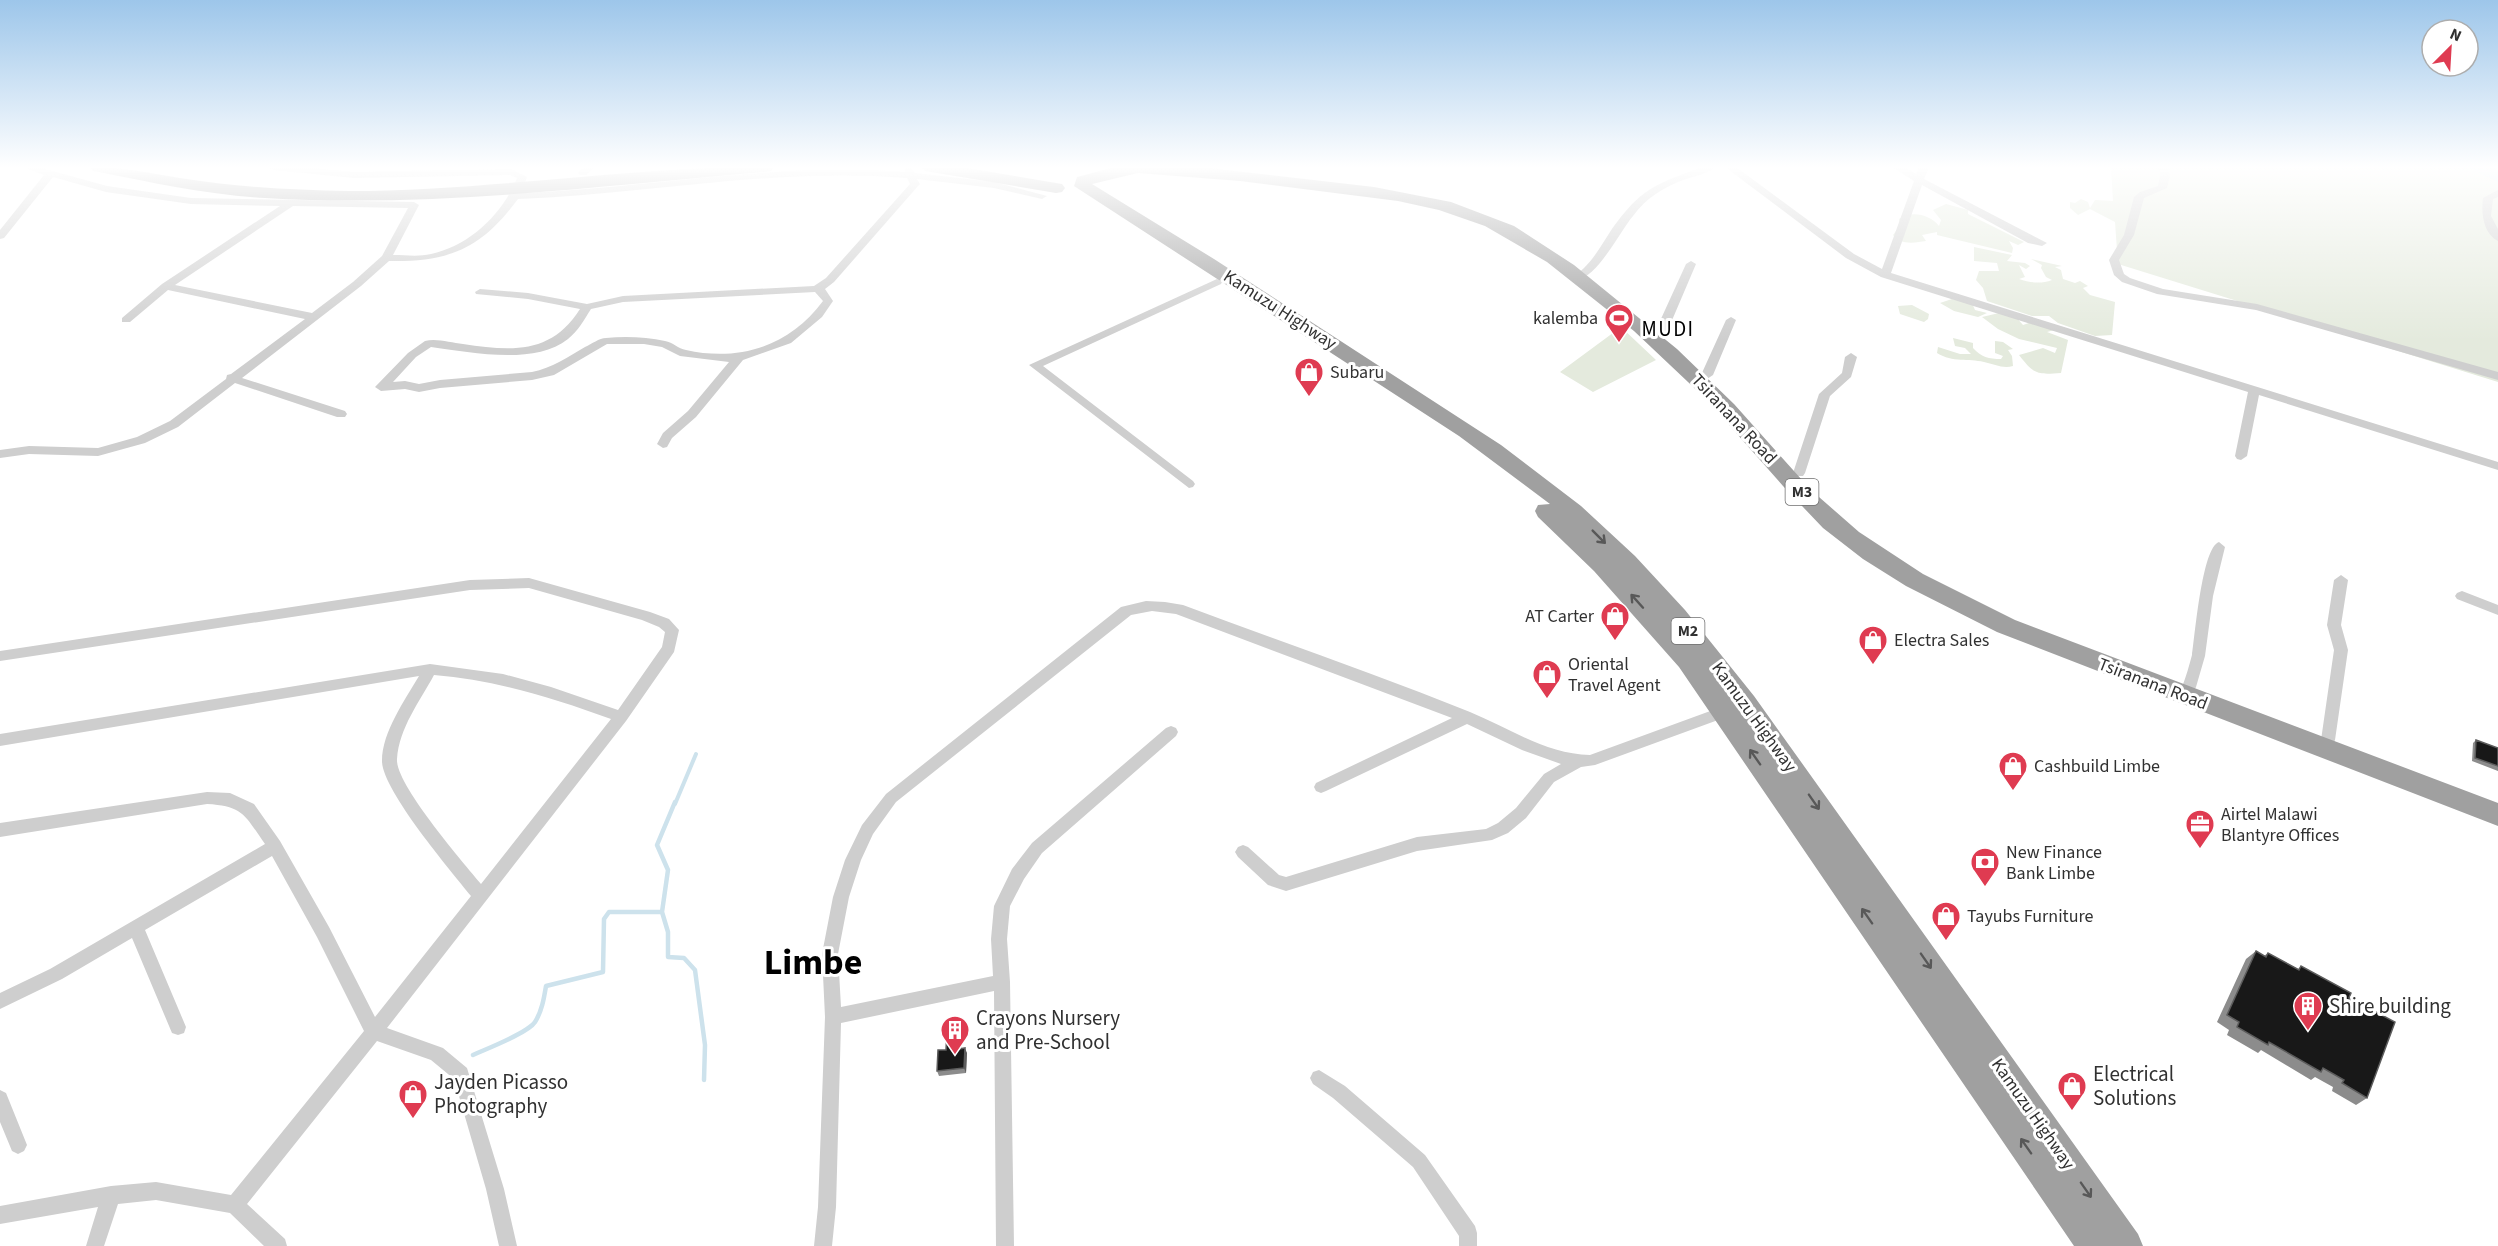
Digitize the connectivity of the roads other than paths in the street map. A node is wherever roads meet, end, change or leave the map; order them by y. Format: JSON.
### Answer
{"nodes":[{"id":1,"x":10,"y":225,"type":"edge"},
{"id":2,"x":257,"y":225,"type":"edge"},
{"id":3,"x":403,"y":225,"type":"edge"},
{"id":4,"x":490,"y":225,"type":"edge"},
{"id":5,"x":879,"y":225,"type":"edge"},
{"id":6,"x":1129,"y":225,"type":"edge"},
{"id":7,"x":1137,"y":225,"type":"edge"},
{"id":8,"x":1497,"y":225,"type":"edge"},
{"id":9,"x":1515,"y":225,"type":"edge"},
{"id":10,"x":1621,"y":225,"type":"edge"},
{"id":11,"x":1808,"y":225,"type":"edge"},
{"id":12,"x":1903,"y":225,"type":"edge"},
{"id":13,"x":2003,"y":225,"type":"edge"},
{"id":14,"x":2131,"y":225,"type":"edge"},
{"id":15,"x":0,"y":237,"type":"edge"},
{"id":16,"x":2042,"y":243,"type":"dead end"},
{"id":17,"x":386,"y":258,"type":"junction"},
{"id":18,"x":1691,"y":264,"type":"dead end"},
{"id":19,"x":1584,"y":274,"type":"junction"},
{"id":20,"x":1885,"y":274,"type":"junction"},
{"id":21,"x":1217,"y":282,"type":"junction"},
{"id":22,"x":166,"y":286,"type":"junction"},
{"id":23,"x":817,"y":289,"type":"junction"},
{"id":24,"x":480,"y":292,"type":"dead end"},
{"id":25,"x":587,"y":307,"type":"junction"},
{"id":26,"x":313,"y":317,"type":"junction"},
{"id":27,"x":126,"y":320,"type":"dead end"},
{"id":28,"x":1731,"y":320,"type":"dead end"},
{"id":29,"x":1660,"y":332,"type":"junction"},
{"id":30,"x":1851,"y":357,"type":"dead end"},
{"id":31,"x":739,"y":358,"type":"junction"},
{"id":32,"x":1707,"y":375,"type":"junction"},
{"id":33,"x":2498,"y":376,"type":"edge"},
{"id":34,"x":231,"y":378,"type":"junction"},
{"id":35,"x":2253,"y":389,"type":"junction"},
{"id":36,"x":341,"y":414,"type":"dead end"},
{"id":37,"x":663,"y":444,"type":"dead end"},
{"id":38,"x":0,"y":454,"type":"edge"},
{"id":39,"x":2241,"y":456,"type":"dead end"},
{"id":40,"x":2498,"y":466,"type":"edge"},
{"id":41,"x":1799,"y":473,"type":"junction"},
{"id":42,"x":1189,"y":484,"type":"dead end"},
{"id":43,"x":2219,"y":547,"type":"dead end"},
{"id":44,"x":2341,"y":580,"type":"dead end"},
{"id":45,"x":2462,"y":596,"type":"dead end"},
{"id":46,"x":2498,"y":610,"type":"edge"},
{"id":47,"x":0,"y":656,"type":"edge"},
{"id":48,"x":430,"y":669,"type":"junction"},
{"id":49,"x":2189,"y":687,"type":"junction"},
{"id":50,"x":1724,"y":712,"type":"junction"},
{"id":51,"x":621,"y":717,"type":"junction"},
{"id":52,"x":1467,"y":717,"type":"junction"},
{"id":53,"x":1171,"y":732,"type":"dead end"},
{"id":54,"x":0,"y":740,"type":"edge"},
{"id":55,"x":2328,"y":740,"type":"junction"},
{"id":56,"x":1576,"y":763,"type":"junction"},
{"id":57,"x":1321,"y":787,"type":"dead end"},
{"id":58,"x":2498,"y":803,"type":"edge"},
{"id":59,"x":2498,"y":815,"type":"edge"},
{"id":60,"x":0,"y":830,"type":"edge"},
{"id":61,"x":275,"y":846,"type":"junction"},
{"id":62,"x":1243,"y":852,"type":"dead end"},
{"id":63,"x":480,"y":895,"type":"junction"},
{"id":64,"x":136,"y":927,"type":"junction"},
{"id":65,"x":1002,"y":982,"type":"junction"},
{"id":66,"x":0,"y":1001,"type":"edge"},
{"id":67,"x":833,"y":1017,"type":"junction"},
{"id":68,"x":178,"y":1027,"type":"dead end"},
{"id":69,"x":374,"y":1032,"type":"junction"},
{"id":70,"x":1319,"y":1078,"type":"dead end"},
{"id":71,"x":0,"y":1100,"type":"edge"},
{"id":72,"x":18,"y":1145,"type":"dead end"},
{"id":73,"x":111,"y":1195,"type":"junction"},
{"id":74,"x":235,"y":1205,"type":"junction"},
{"id":75,"x":0,"y":1215,"type":"edge"},
{"id":76,"x":94,"y":1246,"type":"edge"},
{"id":77,"x":278,"y":1246,"type":"edge"},
{"id":78,"x":508,"y":1246,"type":"edge"},
{"id":79,"x":823,"y":1246,"type":"edge"},
{"id":80,"x":1005,"y":1246,"type":"edge"},
{"id":81,"x":1468,"y":1246,"type":"edge"},
{"id":82,"x":2094,"y":1246,"type":"edge"},
{"id":83,"x":2126,"y":1246,"type":"edge"}],
"edges":[{"from":1,"to":15,"type":"street"},
{"from":2,"to":22,"type":"street"},
{"from":3,"to":17,"type":"street"},
{"from":4,"to":17,"type":"street"},
{"from":5,"to":23,"type":"street"},
{"from":6,"to":21,"type":"highway","name":"Kamuzu Highway","number":"M2"},
{"from":7,"to":83,"type":"highway","name":"Kamuzu Highway","number":"M2","one_way":true},
{"from":8,"to":19,"type":"highway","name":"Tsiranana Road","number":"M3"},
{"from":9,"to":19,"type":"highway","name":"Tsiranana Road","number":"M3"},
{"from":10,"to":19,"type":"street"},
{"from":11,"to":20,"type":"street"},
{"from":12,"to":20,"type":"street"},
{"from":13,"to":16,"type":"street"},
{"from":14,"to":33,"type":"street"},
{"from":17,"to":26,"type":"street"},
{"from":18,"to":29,"type":"street"},
{"from":19,"to":29,"type":"highway","name":"Tsiranana Road","number":"M3"},
{"from":19,"to":59,"type":"highway","name":"Tsiranana Road","number":"M3"},
{"from":20,"to":35,"type":"street"},
{"from":21,"to":42,"type":"street"},
{"from":50,"to":21,"type":"highway","name":"Kamuzu Highway","number":"M2","one_way":true},
{"from":22,"to":26,"type":"street"},
{"from":22,"to":27,"type":"street"},
{"from":23,"to":25,"type":"street"},
{"from":23,"to":31,"type":"street"},
{"from":24,"to":25,"type":"street"},
{"from":25,"to":31,"type":"street"},
{"from":26,"to":34,"type":"street"},
{"from":28,"to":32,"type":"street"},
{"from":29,"to":32,"type":"highway","name":"Tsiranana Road","number":"M3"},
{"from":30,"to":41,"type":"street"},
{"from":31,"to":37,"type":"street"},
{"from":32,"to":41,"type":"highway","name":"Tsiranana Road","number":"M3"},
{"from":34,"to":36,"type":"street"},
{"from":34,"to":38,"type":"street"},
{"from":35,"to":39,"type":"street"},
{"from":35,"to":40,"type":"street"},
{"from":41,"to":49,"type":"highway","name":"Tsiranana Road","number":"M3"},
{"from":43,"to":49,"type":"street"},
{"from":44,"to":55,"type":"street"},
{"from":45,"to":46,"type":"street"},
{"from":47,"to":51,"type":"street"},
{"from":48,"to":51,"type":"street"},
{"from":48,"to":54,"type":"street"},
{"from":48,"to":63,"type":"street"},
{"from":49,"to":55,"type":"highway","name":"Tsiranana Road","number":"M3"},
{"from":50,"to":56,"type":"street"},
{"from":82,"to":50,"type":"highway","name":"Kamuzu Highway","number":"M2","one_way":true},
{"from":51,"to":63,"type":"street"},
{"from":52,"to":56,"type":"street"},
{"from":52,"to":57,"type":"street"},
{"from":52,"to":67,"type":"street"},
{"from":53,"to":65,"type":"street"},
{"from":55,"to":58,"type":"highway","name":"Tsiranana Road","number":"M3"},
{"from":56,"to":62,"type":"street"},
{"from":60,"to":61,"type":"street"},
{"from":61,"to":64,"type":"street"},
{"from":61,"to":69,"type":"street"},
{"from":63,"to":69,"type":"street"},
{"from":64,"to":66,"type":"street"},
{"from":64,"to":68,"type":"street"},
{"from":65,"to":67,"type":"street"},
{"from":65,"to":80,"type":"street"},
{"from":67,"to":79,"type":"street"},
{"from":69,"to":74,"type":"street"},
{"from":69,"to":78,"type":"street"},
{"from":70,"to":81,"type":"street"},
{"from":71,"to":72,"type":"street"},
{"from":73,"to":74,"type":"street"},
{"from":73,"to":75,"type":"street"},
{"from":73,"to":76,"type":"street"},
{"from":74,"to":77,"type":"street"}]}
